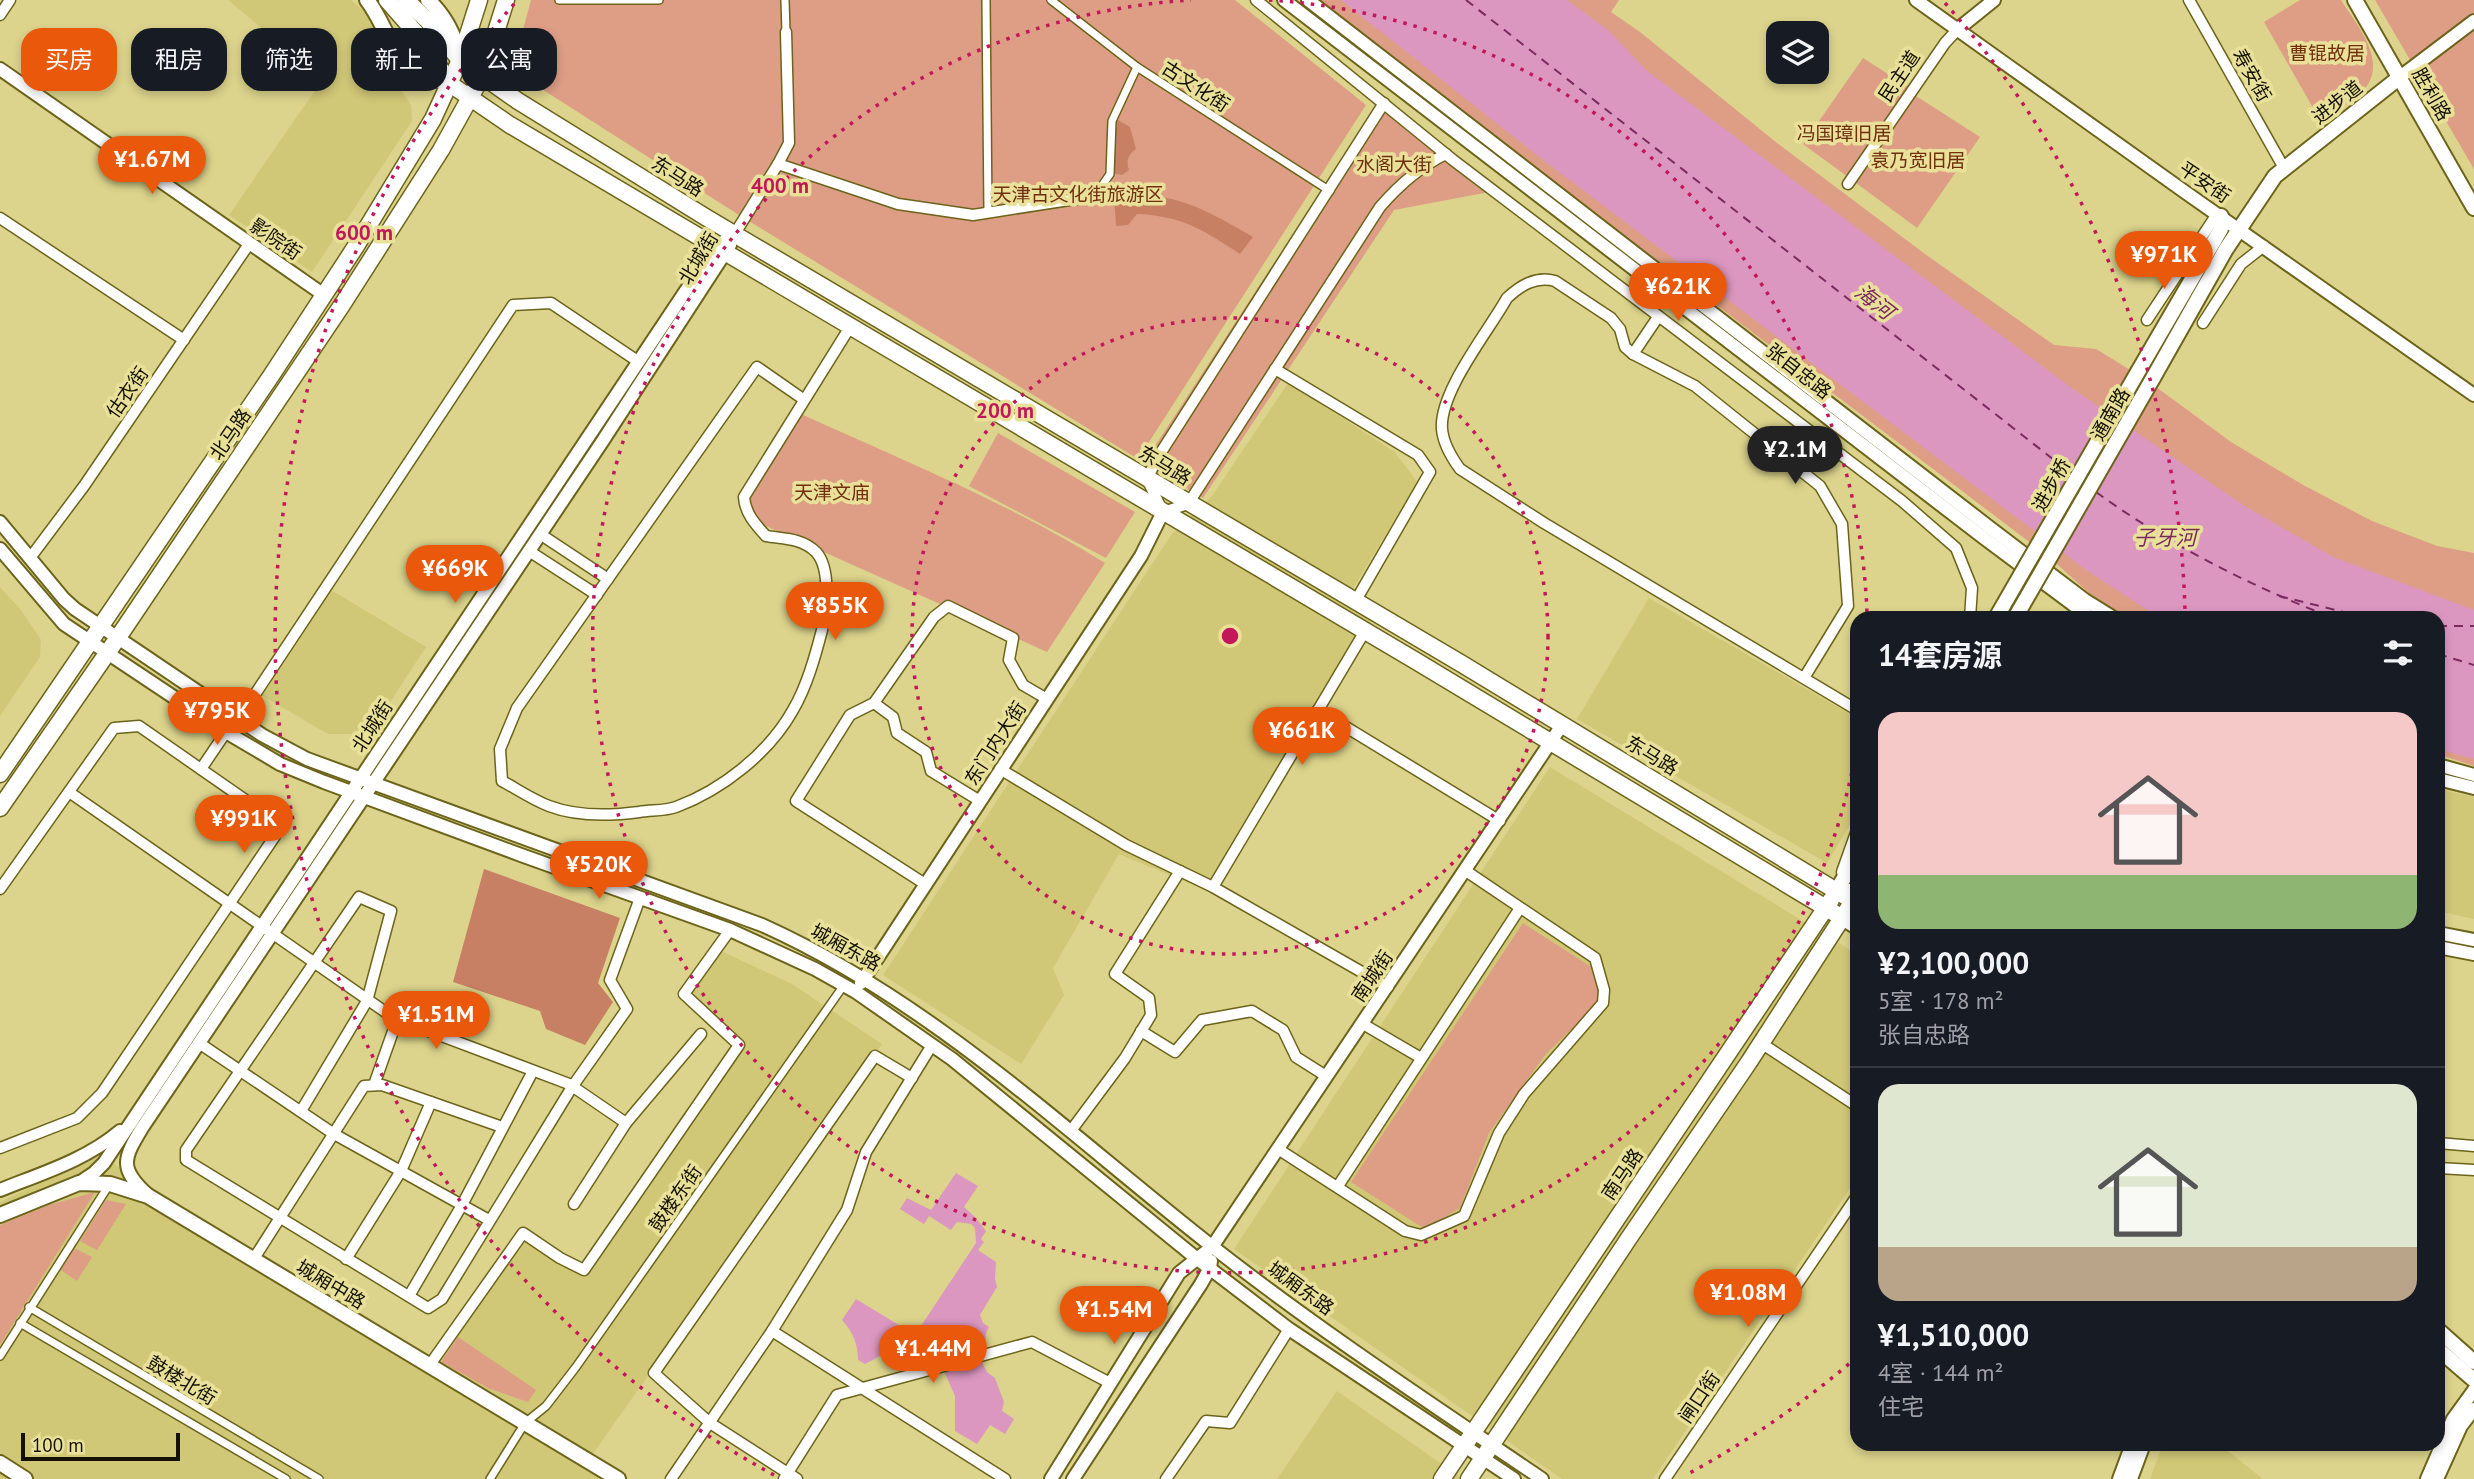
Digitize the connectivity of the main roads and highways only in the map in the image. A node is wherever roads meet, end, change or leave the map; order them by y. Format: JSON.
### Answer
{"nodes":[{"id":1,"x":367,"y":0,"type":"edge"},
{"id":2,"x":387,"y":0,"type":"edge"},
{"id":3,"x":406,"y":0,"type":"edge"},
{"id":4,"x":428,"y":0,"type":"edge"},
{"id":5,"x":479,"y":0,"type":"edge"},
{"id":6,"x":506,"y":0,"type":"edge"},
{"id":7,"x":2355,"y":0,"type":"edge"},
{"id":8,"x":497,"y":28,"type":"edge"},
{"id":9,"x":460,"y":60,"type":"junction"},
{"id":10,"x":2400,"y":77,"type":"junction"},
{"id":11,"x":450,"y":84,"type":"junction"},
{"id":12,"x":474,"y":91,"type":"edge"},
{"id":13,"x":504,"y":91,"type":"edge"},
{"id":14,"x":471,"y":98,"type":"junction"},
{"id":15,"x":2474,"y":208,"type":"edge"},
{"id":16,"x":2219,"y":215,"type":"road end"},
{"id":17,"x":2239,"y":229,"type":"joint"},
{"id":18,"x":2138,"y":370,"type":"joint"},
{"id":19,"x":2000,"y":611,"type":"edge"},
{"id":20,"x":2019,"y":611,"type":"edge"},
{"id":21,"x":0,"y":774,"type":"edge"},
{"id":22,"x":0,"y":807,"type":"edge"},
{"id":23,"x":1850,"y":867,"type":"edge"},
{"id":24,"x":1836,"y":892,"type":"junction"},
{"id":25,"x":1850,"y":896,"type":"edge"},
{"id":26,"x":1850,"y":905,"type":"edge"},
{"id":27,"x":1826,"y":908,"type":"junction"},
{"id":28,"x":1841,"y":917,"type":"junction"},
{"id":29,"x":1850,"y":923,"type":"edge"},
{"id":30,"x":4,"y":1214,"type":"edge"},
{"id":31,"x":2445,"y":1336,"type":"edge"},
{"id":32,"x":2445,"y":1355,"type":"edge"},
{"id":33,"x":2474,"y":1362,"type":"edge"},
{"id":34,"x":2474,"y":1380,"type":"edge"},
{"id":35,"x":0,"y":1463,"type":"edge"},
{"id":36,"x":25,"y":1479,"type":"edge"},
{"id":37,"x":618,"y":1479,"type":"edge"},
{"id":38,"x":1442,"y":1479,"type":"edge"},
{"id":39,"x":1469,"y":1479,"type":"edge"}],
"edges":[{"from":1,"to":11,"type":"main road"},
{"from":2,"to":11,"type":"main road"},
{"from":3,"to":9,"type":"main road","name":"东马路"},
{"from":4,"to":9,"type":"main road"},
{"from":5,"to":9,"type":"main road","name":"北马路"},
{"from":6,"to":8,"type":"main road","name":"北马路"},
{"from":7,"to":10,"type":"main road","name":"胜利路"},
{"from":9,"to":11,"type":"main road","name":"北马路"},
{"from":10,"to":15,"type":"main road","name":"胜利路"},
{"from":10,"to":17,"type":"main road","name":"进步道"},
{"from":11,"to":14,"type":"main road"},
{"from":11,"to":21,"type":"main road","name":"北马路"},
{"from":12,"to":14,"type":"main road","name":"北马路"},
{"from":13,"to":24,"type":"main road","name":"东马路"},
{"from":14,"to":22,"type":"main road","name":"北马路"},
{"from":14,"to":27,"type":"main road"},
{"from":16,"to":18,"type":"main road","name":"通南路"},
{"from":17,"to":20,"type":"main road","name":"通南路","bridge":true},
{"from":18,"to":19,"type":"main road","name":"进步桥","bridge":true},
{"from":23,"to":24,"type":"main road"},
{"from":24,"to":25,"type":"main road","name":"东马路"},
{"from":24,"to":27,"type":"main road","name":"南马路"},
{"from":26,"to":28,"type":"main road"},
{"from":27,"to":28,"type":"main road"},
{"from":27,"to":38,"type":"main road","name":"南马路"},
{"from":28,"to":29,"type":"main road"},
{"from":28,"to":39,"type":"main road"},
{"from":30,"to":37,"type":"main road","name":"城厢中路"},
{"from":31,"to":33,"type":"main road"},
{"from":32,"to":34,"type":"main road"},
{"from":35,"to":36,"type":"main road"}]}
